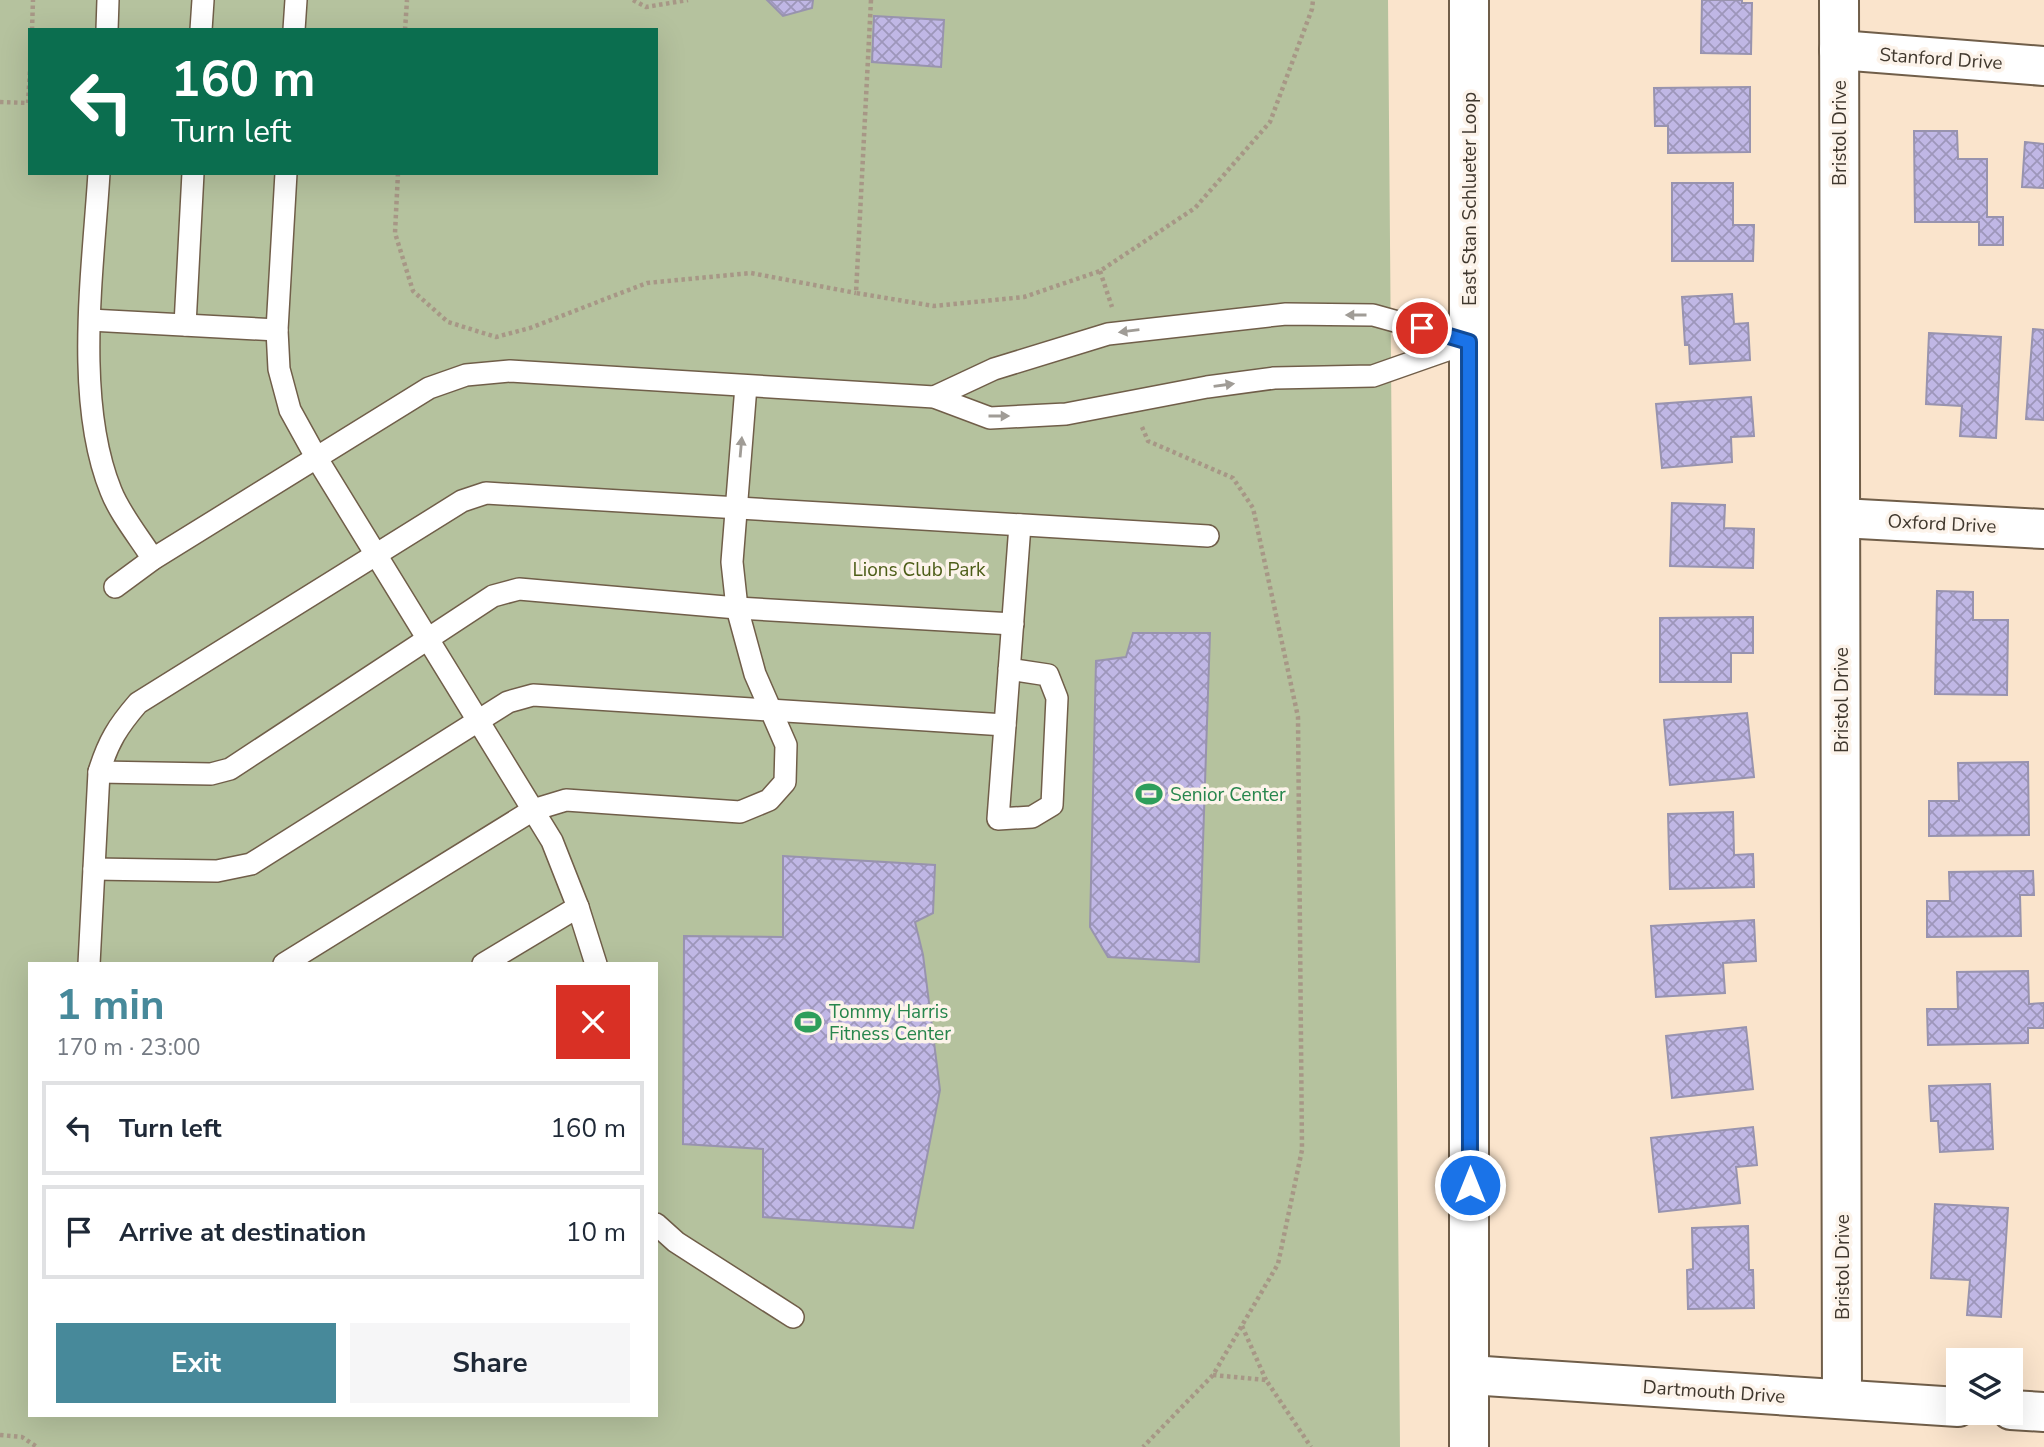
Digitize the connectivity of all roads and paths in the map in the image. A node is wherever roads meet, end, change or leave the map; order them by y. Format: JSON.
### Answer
{"nodes":[{"id":1,"x":33,"y":0,"type":"edge"},
{"id":2,"x":108,"y":0,"type":"edge"},
{"id":3,"x":202,"y":0,"type":"edge"},
{"id":4,"x":296,"y":0,"type":"edge"},
{"id":5,"x":407,"y":0,"type":"edge"},
{"id":6,"x":633,"y":0,"type":"edge"},
{"id":7,"x":688,"y":0,"type":"edge"},
{"id":8,"x":871,"y":0,"type":"edge"},
{"id":9,"x":1313,"y":0,"type":"edge"},
{"id":10,"x":1469,"y":0,"type":"edge"},
{"id":11,"x":1839,"y":0,"type":"edge"},
{"id":12,"x":32,"y":28,"type":"edge"},
{"id":13,"x":107,"y":28,"type":"edge"},
{"id":14,"x":201,"y":28,"type":"edge"},
{"id":15,"x":294,"y":28,"type":"edge"},
{"id":16,"x":405,"y":28,"type":"edge"},
{"id":17,"x":1839,"y":50,"type":"junction"},
{"id":18,"x":2044,"y":66,"type":"edge"},
{"id":19,"x":0,"y":102,"type":"edge"},
{"id":20,"x":28,"y":103,"type":"edge"},
{"id":21,"x":99,"y":175,"type":"edge"},
{"id":22,"x":193,"y":175,"type":"edge"},
{"id":23,"x":286,"y":175,"type":"edge"},
{"id":24,"x":398,"y":175,"type":"edge"},
{"id":25,"x":1100,"y":271,"type":"junction"},
{"id":26,"x":856,"y":293,"type":"junction"},
{"id":27,"x":90,"y":320,"type":"junction"},
{"id":28,"x":185,"y":325,"type":"junction"},
{"id":29,"x":277,"y":330,"type":"junction"},
{"id":30,"x":1120,"y":332,"type":"junction"},
{"id":31,"x":1469,"y":342,"type":"junction"},
{"id":32,"x":746,"y":386,"type":"junction"},
{"id":33,"x":934,"y":397,"type":"junction"},
{"id":34,"x":1133,"y":403,"type":"junction"},
{"id":35,"x":316,"y":457,"type":"junction"},
{"id":36,"x":736,"y":509,"type":"junction"},
{"id":37,"x":1841,"y":518,"type":"junction"},
{"id":38,"x":1020,"y":525,"type":"junction"},
{"id":39,"x":2044,"y":528,"type":"edge"},
{"id":40,"x":1208,"y":536,"type":"dead end"},
{"id":41,"x":377,"y":555,"type":"junction"},
{"id":42,"x":153,"y":559,"type":"junction"},
{"id":43,"x":115,"y":587,"type":"dead end"},
{"id":44,"x":737,"y":608,"type":"junction"},
{"id":45,"x":1013,"y":624,"type":"junction"},
{"id":46,"x":427,"y":637,"type":"junction"},
{"id":47,"x":1009,"y":669,"type":"junction"},
{"id":48,"x":771,"y":709,"type":"junction"},
{"id":49,"x":478,"y":721,"type":"junction"},
{"id":50,"x":1005,"y":725,"type":"junction"},
{"id":51,"x":99,"y":772,"type":"junction"},
{"id":52,"x":533,"y":810,"type":"junction"},
{"id":53,"x":94,"y":869,"type":"junction"},
{"id":54,"x":578,"y":907,"type":"junction"},
{"id":55,"x":89,"y":962,"type":"edge"},
{"id":56,"x":288,"y":962,"type":"edge"},
{"id":57,"x":486,"y":962,"type":"edge"},
{"id":58,"x":595,"y":962,"type":"edge"},
{"id":59,"x":658,"y":1226,"type":"edge"},
{"id":60,"x":793,"y":1317,"type":"dead end"},
{"id":61,"x":1242,"y":1325,"type":"junction"},
{"id":62,"x":1213,"y":1375,"type":"junction"},
{"id":63,"x":1470,"y":1375,"type":"junction"},
{"id":64,"x":1266,"y":1380,"type":"junction"},
{"id":65,"x":1842,"y":1399,"type":"junction"},
{"id":66,"x":1946,"y":1406,"type":"edge"},
{"id":67,"x":2023,"y":1411,"type":"edge"},
{"id":68,"x":2044,"y":1412,"type":"edge"},
{"id":69,"x":0,"y":1435,"type":"edge"},
{"id":70,"x":37,"y":1447,"type":"edge"},
{"id":71,"x":1143,"y":1447,"type":"edge"},
{"id":72,"x":1311,"y":1447,"type":"edge"},
{"id":73,"x":1469,"y":1447,"type":"edge"}],
"edges":[{"from":1,"to":12,"type":"path"},
{"from":2,"to":13,"type":"lane"},
{"from":3,"to":14,"type":"lane"},
{"from":4,"to":15,"type":"lane"},
{"from":5,"to":16,"type":"path"},
{"from":6,"to":7,"type":"path"},
{"from":8,"to":26,"type":"path"},
{"from":9,"to":25,"type":"path"},
{"from":10,"to":31,"type":"street","name":"East Stan Schlueter Loop"},
{"from":11,"to":17,"type":"street","name":"Bristol Drive"},
{"from":17,"to":18,"type":"street","name":"Stanford Drive"},
{"from":17,"to":37,"type":"street","name":"Bristol Drive"},
{"from":19,"to":20,"type":"path"},
{"from":21,"to":27,"type":"lane"},
{"from":22,"to":28,"type":"lane"},
{"from":23,"to":29,"type":"lane"},
{"from":24,"to":26,"type":"path"},
{"from":25,"to":26,"type":"path"},
{"from":25,"to":30,"type":"path"},
{"from":27,"to":28,"type":"lane"},
{"from":27,"to":42,"type":"lane"},
{"from":28,"to":29,"type":"lane"},
{"from":29,"to":35,"type":"lane"},
{"from":31,"to":30,"type":"lane","one_way":true},
{"from":30,"to":33,"type":"lane"},
{"from":34,"to":31,"type":"lane","one_way":true},
{"from":31,"to":63,"type":"street","name":"East Stan Schlueter Loop"},
{"from":32,"to":33,"type":"lane"},
{"from":32,"to":35,"type":"lane"},
{"from":36,"to":32,"type":"lane","one_way":true},
{"from":33,"to":34,"type":"lane","one_way":true},
{"from":34,"to":61,"type":"path"},
{"from":35,"to":41,"type":"lane"},
{"from":35,"to":42,"type":"lane"},
{"from":36,"to":38,"type":"lane"},
{"from":36,"to":41,"type":"lane"},
{"from":36,"to":44,"type":"lane"},
{"from":37,"to":39,"type":"street","name":"Oxford Drive"},
{"from":37,"to":65,"type":"street","name":"Bristol Drive"},
{"from":38,"to":40,"type":"lane"},
{"from":38,"to":45,"type":"lane"},
{"from":41,"to":46,"type":"lane"},
{"from":41,"to":51,"type":"lane"},
{"from":42,"to":43,"type":"lane"},
{"from":44,"to":45,"type":"lane"},
{"from":44,"to":46,"type":"lane"},
{"from":44,"to":48,"type":"lane"},
{"from":45,"to":47,"type":"lane"},
{"from":46,"to":49,"type":"lane"},
{"from":46,"to":51,"type":"lane"},
{"from":47,"to":50,"type":"lane"},
{"from":47,"to":50,"type":"lane"},
{"from":48,"to":49,"type":"lane"},
{"from":48,"to":50,"type":"lane"},
{"from":48,"to":52,"type":"lane"},
{"from":49,"to":52,"type":"lane"},
{"from":49,"to":53,"type":"lane"},
{"from":51,"to":53,"type":"lane"},
{"from":52,"to":54,"type":"lane"},
{"from":52,"to":56,"type":"lane"},
{"from":53,"to":55,"type":"lane"},
{"from":54,"to":57,"type":"lane"},
{"from":54,"to":58,"type":"lane"},
{"from":59,"to":60,"type":"lane"},
{"from":61,"to":62,"type":"path"},
{"from":61,"to":64,"type":"path"},
{"from":62,"to":64,"type":"path"},
{"from":62,"to":71,"type":"path"},
{"from":63,"to":65,"type":"street","name":"Dartmouth Drive"},
{"from":63,"to":73,"type":"street","name":"East Stan Schlueter Loop"},
{"from":64,"to":72,"type":"path"},
{"from":65,"to":66,"type":"street","name":"Dartmouth Drive"},
{"from":67,"to":68,"type":"street"},
{"from":69,"to":70,"type":"path"}]}
